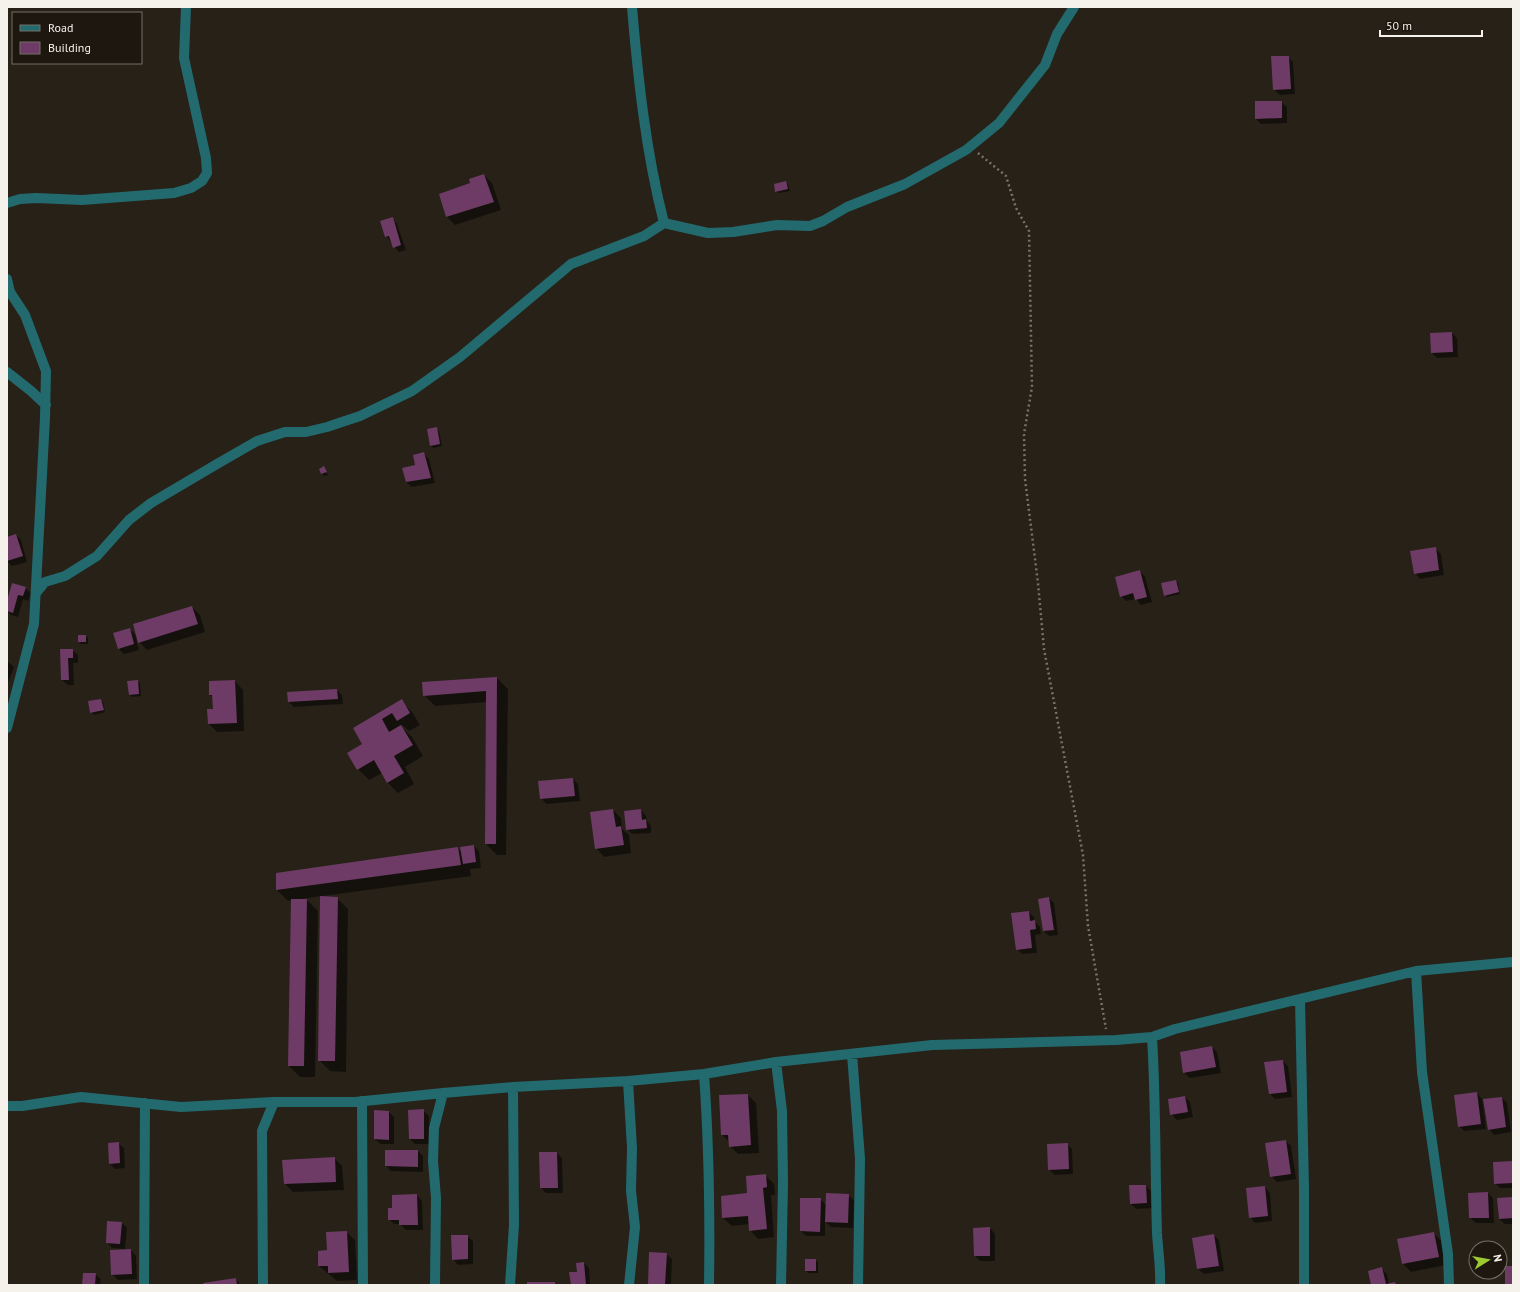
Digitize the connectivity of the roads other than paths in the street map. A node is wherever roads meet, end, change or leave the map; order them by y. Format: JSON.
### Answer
{"nodes":[{"id":1,"x":186,"y":7,"type":"edge"},
{"id":2,"x":632,"y":7,"type":"edge"},
{"id":3,"x":1074,"y":7,"type":"edge"},
{"id":4,"x":7,"y":202,"type":"edge"},
{"id":5,"x":664,"y":223,"type":"junction"},
{"id":6,"x":7,"y":279,"type":"edge"},
{"id":7,"x":7,"y":372,"type":"edge"},
{"id":8,"x":46,"y":405,"type":"junction"},
{"id":9,"x":36,"y":593,"type":"junction"},
{"id":10,"x":10,"y":702,"type":"edge"},
{"id":11,"x":7,"y":728,"type":"edge"},
{"id":12,"x":1513,"y":962,"type":"edge"},
{"id":13,"x":1416,"y":971,"type":"junction"},
{"id":14,"x":1300,"y":1000,"type":"junction"},
{"id":15,"x":1152,"y":1037,"type":"junction"},
{"id":16,"x":852,"y":1054,"type":"junction"},
{"id":17,"x":776,"y":1062,"type":"junction"},
{"id":18,"x":704,"y":1074,"type":"junction"},
{"id":19,"x":628,"y":1081,"type":"junction"},
{"id":20,"x":513,"y":1088,"type":"junction"},
{"id":21,"x":443,"y":1093,"type":"junction"},
{"id":22,"x":362,"y":1101,"type":"junction"},
{"id":23,"x":274,"y":1102,"type":"junction"},
{"id":24,"x":145,"y":1103,"type":"junction"},
{"id":25,"x":7,"y":1106,"type":"edge"},
{"id":26,"x":144,"y":1285,"type":"edge"},
{"id":27,"x":263,"y":1285,"type":"edge"},
{"id":28,"x":363,"y":1285,"type":"edge"},
{"id":29,"x":435,"y":1285,"type":"edge"},
{"id":30,"x":510,"y":1285,"type":"edge"},
{"id":31,"x":629,"y":1285,"type":"edge"},
{"id":32,"x":708,"y":1285,"type":"edge"},
{"id":33,"x":781,"y":1285,"type":"edge"},
{"id":34,"x":858,"y":1285,"type":"edge"},
{"id":35,"x":1160,"y":1285,"type":"edge"},
{"id":36,"x":1304,"y":1285,"type":"edge"},
{"id":37,"x":1449,"y":1285,"type":"edge"}],
"edges":[{"from":1,"to":4,"type":"street"},
{"from":2,"to":5,"type":"street"},
{"from":3,"to":5,"type":"street"},
{"from":5,"to":9,"type":"street"},
{"from":6,"to":8,"type":"street"},
{"from":7,"to":8,"type":"street"},
{"from":8,"to":9,"type":"street"},
{"from":9,"to":10,"type":"street"},
{"from":10,"to":11,"type":"street"},
{"from":12,"to":13,"type":"street"},
{"from":13,"to":14,"type":"street"},
{"from":13,"to":37,"type":"street"},
{"from":14,"to":15,"type":"street"},
{"from":14,"to":36,"type":"street"},
{"from":15,"to":16,"type":"street"},
{"from":15,"to":35,"type":"street"},
{"from":16,"to":17,"type":"street"},
{"from":16,"to":34,"type":"street"},
{"from":17,"to":18,"type":"street"},
{"from":17,"to":33,"type":"street"},
{"from":18,"to":19,"type":"street"},
{"from":18,"to":32,"type":"street"},
{"from":19,"to":20,"type":"street"},
{"from":19,"to":31,"type":"street"},
{"from":20,"to":21,"type":"street"},
{"from":20,"to":30,"type":"street"},
{"from":21,"to":22,"type":"street"},
{"from":21,"to":29,"type":"street"},
{"from":22,"to":23,"type":"street"},
{"from":22,"to":28,"type":"street"},
{"from":23,"to":24,"type":"street"},
{"from":23,"to":27,"type":"street"},
{"from":24,"to":25,"type":"street"},
{"from":24,"to":26,"type":"street"}]}
